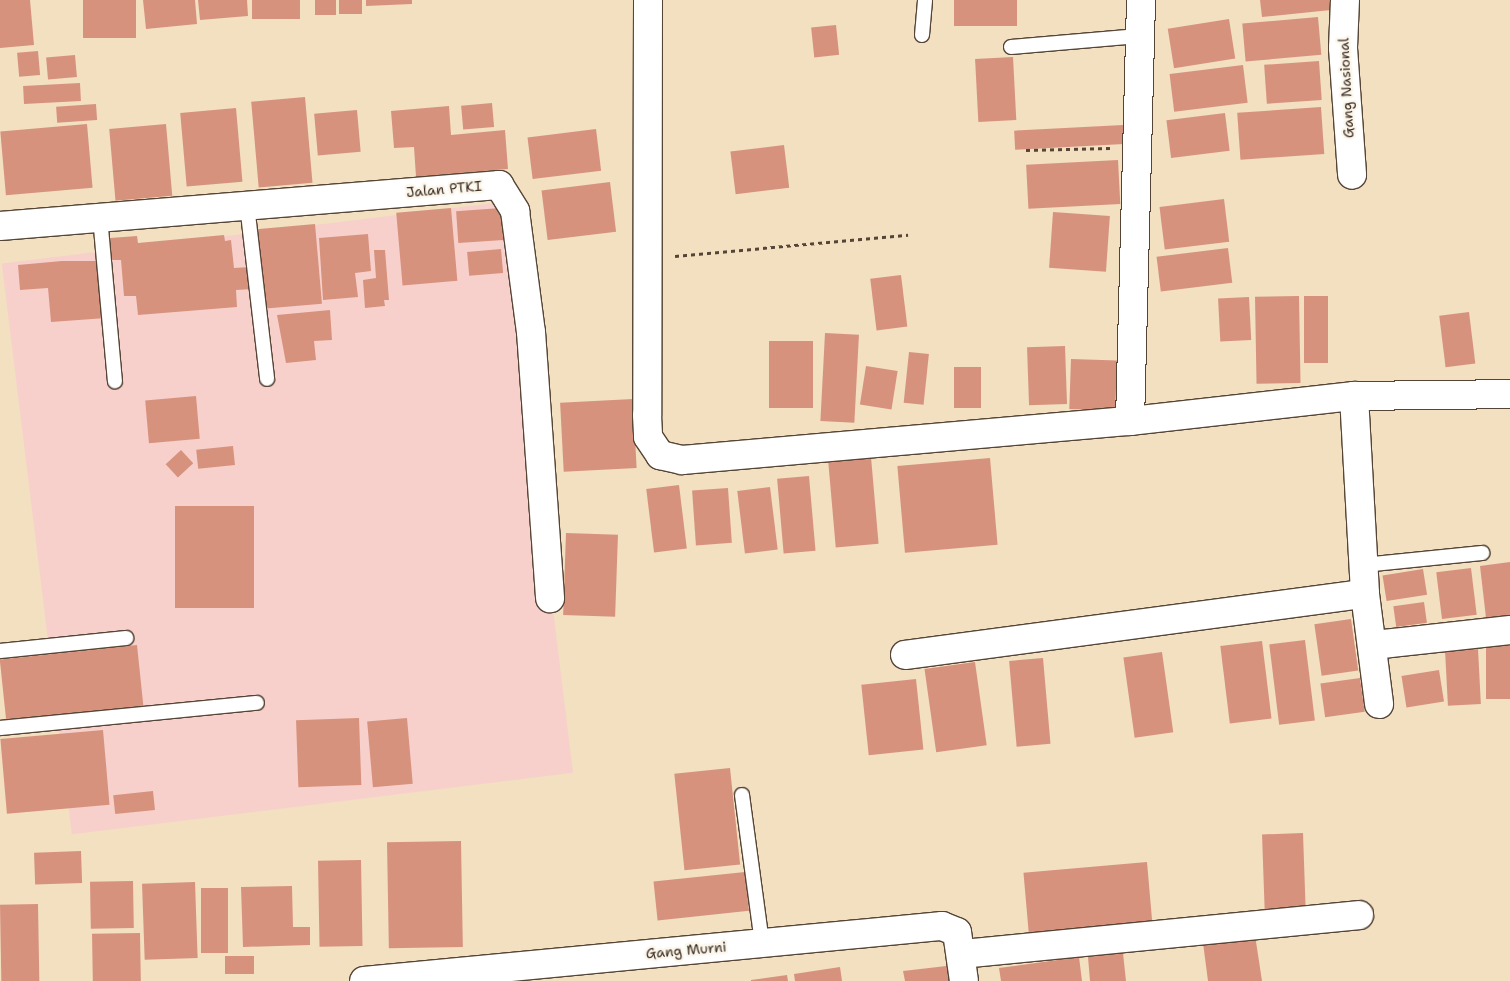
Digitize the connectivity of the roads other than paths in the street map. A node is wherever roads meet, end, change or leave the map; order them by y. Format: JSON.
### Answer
{"nodes":[{"id":1,"x":648,"y":0,"type":"edge"},
{"id":2,"x":925,"y":0,"type":"edge"},
{"id":3,"x":1141,"y":0,"type":"edge"},
{"id":4,"x":1345,"y":0,"type":"edge"},
{"id":5,"x":922,"y":35,"type":"dead end"},
{"id":6,"x":1139,"y":36,"type":"junction"},
{"id":7,"x":1010,"y":47,"type":"dead end"},
{"id":8,"x":1352,"y":175,"type":"dead end"},
{"id":9,"x":247,"y":205,"type":"junction"},
{"id":10,"x":100,"y":218,"type":"junction"},
{"id":11,"x":0,"y":226,"type":"edge"},
{"id":12,"x":267,"y":378,"type":"dead end"},
{"id":13,"x":115,"y":381,"type":"dead end"},
{"id":14,"x":1510,"y":394,"type":"edge"},
{"id":15,"x":1354,"y":396,"type":"junction"},
{"id":16,"x":1130,"y":421,"type":"junction"},
{"id":17,"x":1482,"y":553,"type":"dead end"},
{"id":18,"x":1364,"y":565,"type":"junction"},
{"id":19,"x":1366,"y":594,"type":"junction"},
{"id":20,"x":550,"y":598,"type":"dead end"},
{"id":21,"x":1510,"y":630,"type":"edge"},
{"id":22,"x":126,"y":638,"type":"dead end"},
{"id":23,"x":1374,"y":646,"type":"junction"},
{"id":24,"x":0,"y":651,"type":"edge"},
{"id":25,"x":905,"y":655,"type":"dead end"},
{"id":26,"x":257,"y":703,"type":"dead end"},
{"id":27,"x":1378,"y":704,"type":"dead end"},
{"id":28,"x":0,"y":728,"type":"edge"},
{"id":29,"x":742,"y":795,"type":"dead end"},
{"id":30,"x":1358,"y":915,"type":"dead end"},
{"id":31,"x":762,"y":943,"type":"junction"},
{"id":32,"x":962,"y":954,"type":"junction"},
{"id":33,"x":364,"y":981,"type":"edge"},
{"id":34,"x":964,"y":981,"type":"edge"}],
"edges":[{"from":1,"to":16,"type":"street"},
{"from":2,"to":5,"type":"lane"},
{"from":3,"to":6,"type":"street"},
{"from":4,"to":8,"type":"street","name":"Gang Nasional"},
{"from":6,"to":7,"type":"lane"},
{"from":6,"to":16,"type":"street"},
{"from":9,"to":10,"type":"street","name":"Jalan PTKI"},
{"from":9,"to":12,"type":"lane"},
{"from":9,"to":20,"type":"street","name":"Jalan PTKI"},
{"from":10,"to":11,"type":"street","name":"Jalan PTKI"},
{"from":10,"to":13,"type":"lane"},
{"from":14,"to":15,"type":"street"},
{"from":15,"to":16,"type":"street"},
{"from":15,"to":18,"type":"street"},
{"from":17,"to":18,"type":"lane"},
{"from":18,"to":19,"type":"street"},
{"from":19,"to":23,"type":"street"},
{"from":19,"to":25,"type":"street"},
{"from":21,"to":23,"type":"street"},
{"from":22,"to":24,"type":"lane"},
{"from":23,"to":27,"type":"street"},
{"from":26,"to":28,"type":"lane"},
{"from":29,"to":31,"type":"lane"},
{"from":30,"to":32,"type":"street"},
{"from":31,"to":32,"type":"street","name":"Gang Murni"},
{"from":31,"to":33,"type":"street","name":"Gang Murni"},
{"from":32,"to":34,"type":"street","name":"Gang Murni"}]}
